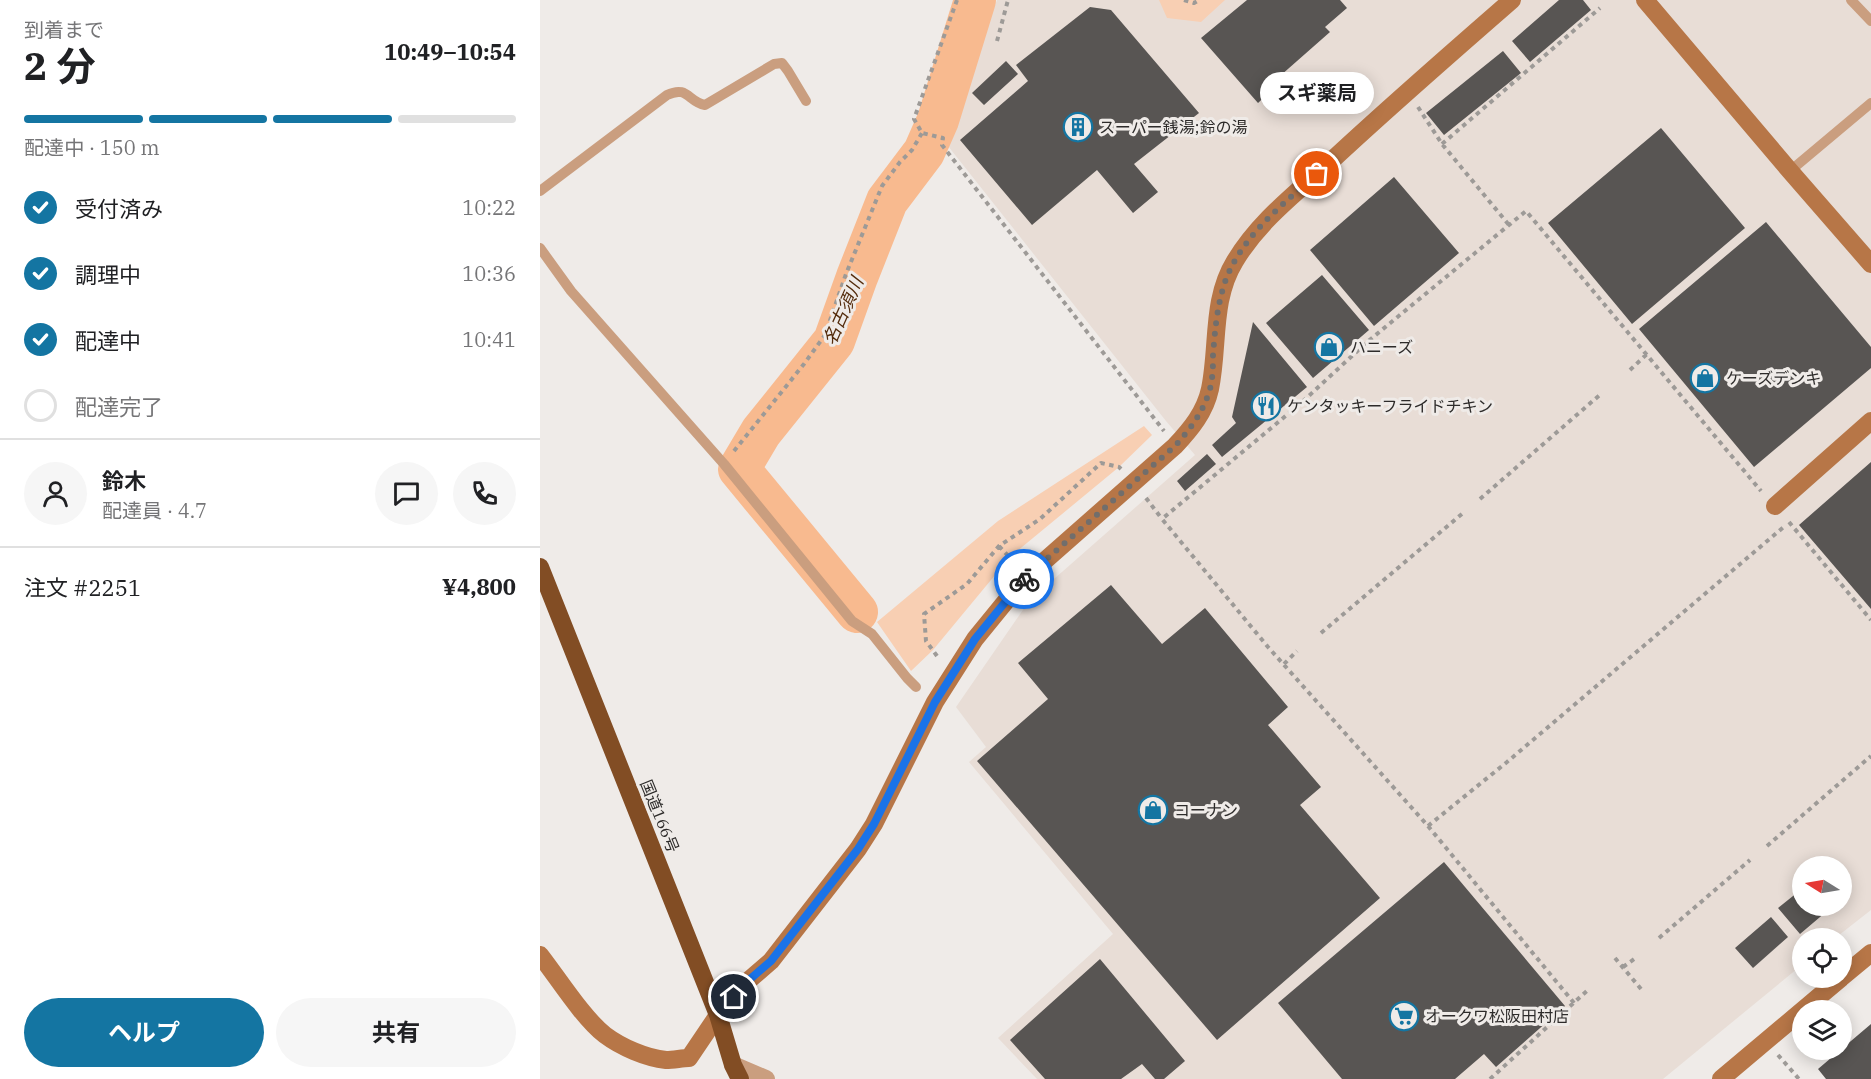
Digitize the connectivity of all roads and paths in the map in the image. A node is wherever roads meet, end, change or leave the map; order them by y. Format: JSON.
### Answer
{"nodes":[{"id":1,"x":957,"y":0,"type":"edge"},
{"id":2,"x":1008,"y":0,"type":"edge"},
{"id":3,"x":1184,"y":0,"type":"edge"},
{"id":4,"x":1199,"y":0,"type":"edge"},
{"id":5,"x":1512,"y":0,"type":"edge"},
{"id":6,"x":1646,"y":0,"type":"edge"},
{"id":7,"x":1851,"y":0,"type":"edge"},
{"id":8,"x":1600,"y":8,"type":"dead end"},
{"id":9,"x":1871,"y":21,"type":"edge"},
{"id":10,"x":997,"y":41,"type":"dead end"},
{"id":11,"x":806,"y":101,"type":"dead end"},
{"id":12,"x":1871,"y":103,"type":"edge"},
{"id":13,"x":1418,"y":107,"type":"dead end"},
{"id":14,"x":922,"y":133,"type":"junction"},
{"id":15,"x":1442,"y":144,"type":"junction"},
{"id":16,"x":1790,"y":171,"type":"junction"},
{"id":17,"x":540,"y":190,"type":"edge"},
{"id":18,"x":1509,"y":225,"type":"junction"},
{"id":19,"x":540,"y":248,"type":"edge"},
{"id":20,"x":1871,"y":264,"type":"edge"},
{"id":21,"x":1647,"y":354,"type":"junction"},
{"id":22,"x":1630,"y":370,"type":"dead end"},
{"id":23,"x":1602,"y":393,"type":"dead end"},
{"id":24,"x":1871,"y":421,"type":"edge"},
{"id":25,"x":1175,"y":446,"type":"junction"},
{"id":26,"x":724,"y":464,"type":"junction"},
{"id":27,"x":1123,"y":471,"type":"dead end"},
{"id":28,"x":1143,"y":494,"type":"dead end"},
{"id":29,"x":1480,"y":499,"type":"dead end"},
{"id":30,"x":1775,"y":506,"type":"junction"},
{"id":31,"x":1463,"y":513,"type":"dead end"},
{"id":32,"x":1162,"y":519,"type":"junction"},
{"id":33,"x":1789,"y":522,"type":"junction"},
{"id":34,"x":999,"y":546,"type":"junction"},
{"id":35,"x":1014,"y":563,"type":"dead end"},
{"id":36,"x":540,"y":567,"type":"edge"},
{"id":37,"x":1871,"y":620,"type":"edge"},
{"id":38,"x":1321,"y":633,"type":"dead end"},
{"id":39,"x":1297,"y":651,"type":"dead end"},
{"id":40,"x":937,"y":656,"type":"dead end"},
{"id":41,"x":1284,"y":664,"type":"junction"},
{"id":42,"x":916,"y":687,"type":"dead end"},
{"id":43,"x":1871,"y":756,"type":"edge"},
{"id":44,"x":1428,"y":826,"type":"junction"},
{"id":45,"x":1767,"y":846,"type":"dead end"},
{"id":46,"x":1750,"y":860,"type":"dead end"},
{"id":47,"x":1659,"y":938,"type":"dead end"},
{"id":48,"x":1871,"y":953,"type":"edge"},
{"id":49,"x":540,"y":955,"type":"edge"},
{"id":50,"x":1637,"y":957,"type":"dead end"},
{"id":51,"x":1615,"y":958,"type":"dead end"},
{"id":52,"x":1623,"y":967,"type":"junction"},
{"id":53,"x":1852,"y":969,"type":"edge"},
{"id":54,"x":1830,"y":988,"type":"edge"},
{"id":55,"x":1589,"y":989,"type":"dead end"},
{"id":56,"x":1641,"y":989,"type":"dead end"},
{"id":57,"x":1574,"y":1003,"type":"junction"},
{"id":58,"x":718,"y":1015,"type":"junction"},
{"id":59,"x":1766,"y":1042,"type":"junction"},
{"id":60,"x":737,"y":1072,"type":"edge"},
{"id":61,"x":766,"y":1079,"type":"edge"},
{"id":62,"x":1490,"y":1079,"type":"edge"},
{"id":63,"x":1721,"y":1079,"type":"edge"},
{"id":64,"x":1799,"y":1079,"type":"edge"}],
"edges":[{"from":1,"to":14,"type":"path"},
{"from":2,"to":10,"type":"path"},
{"from":3,"to":4,"type":"path"},
{"from":5,"to":25,"type":"street"},
{"from":6,"to":16,"type":"street"},
{"from":7,"to":9,"type":"lane"},
{"from":8,"to":15,"type":"path"},
{"from":11,"to":17,"type":"lane"},
{"from":12,"to":16,"type":"lane"},
{"from":13,"to":15,"type":"path"},
{"from":14,"to":25,"type":"path"},
{"from":14,"to":26,"type":"path"},
{"from":15,"to":18,"type":"path"},
{"from":16,"to":20,"type":"street"},
{"from":18,"to":21,"type":"path"},
{"from":18,"to":32,"type":"path"},
{"from":19,"to":26,"type":"lane"},
{"from":21,"to":22,"type":"path"},
{"from":21,"to":30,"type":"path"},
{"from":23,"to":29,"type":"path"},
{"from":24,"to":30,"type":"street"},
{"from":25,"to":58,"type":"street"},
{"from":26,"to":42,"type":"lane"},
{"from":27,"to":34,"type":"path"},
{"from":28,"to":32,"type":"path"},
{"from":30,"to":33,"type":"path"},
{"from":31,"to":38,"type":"path"},
{"from":32,"to":41,"type":"path"},
{"from":33,"to":37,"type":"path"},
{"from":33,"to":44,"type":"path"},
{"from":34,"to":35,"type":"path"},
{"from":34,"to":40,"type":"path"},
{"from":36,"to":58,"type":"highway","name":"国道166号"},
{"from":39,"to":41,"type":"path"},
{"from":41,"to":44,"type":"path"},
{"from":43,"to":45,"type":"path"},
{"from":44,"to":57,"type":"path"},
{"from":46,"to":47,"type":"path"},
{"from":48,"to":53,"type":"street"},
{"from":49,"to":58,"type":"street"},
{"from":50,"to":52,"type":"path"},
{"from":51,"to":52,"type":"path"},
{"from":52,"to":56,"type":"path"},
{"from":54,"to":59,"type":"street"},
{"from":55,"to":57,"type":"path"},
{"from":57,"to":62,"type":"path"},
{"from":58,"to":60,"type":"highway","name":"国道166号"},
{"from":59,"to":63,"type":"street"},
{"from":59,"to":64,"type":"path"},
{"from":60,"to":61,"type":"street"}]}
